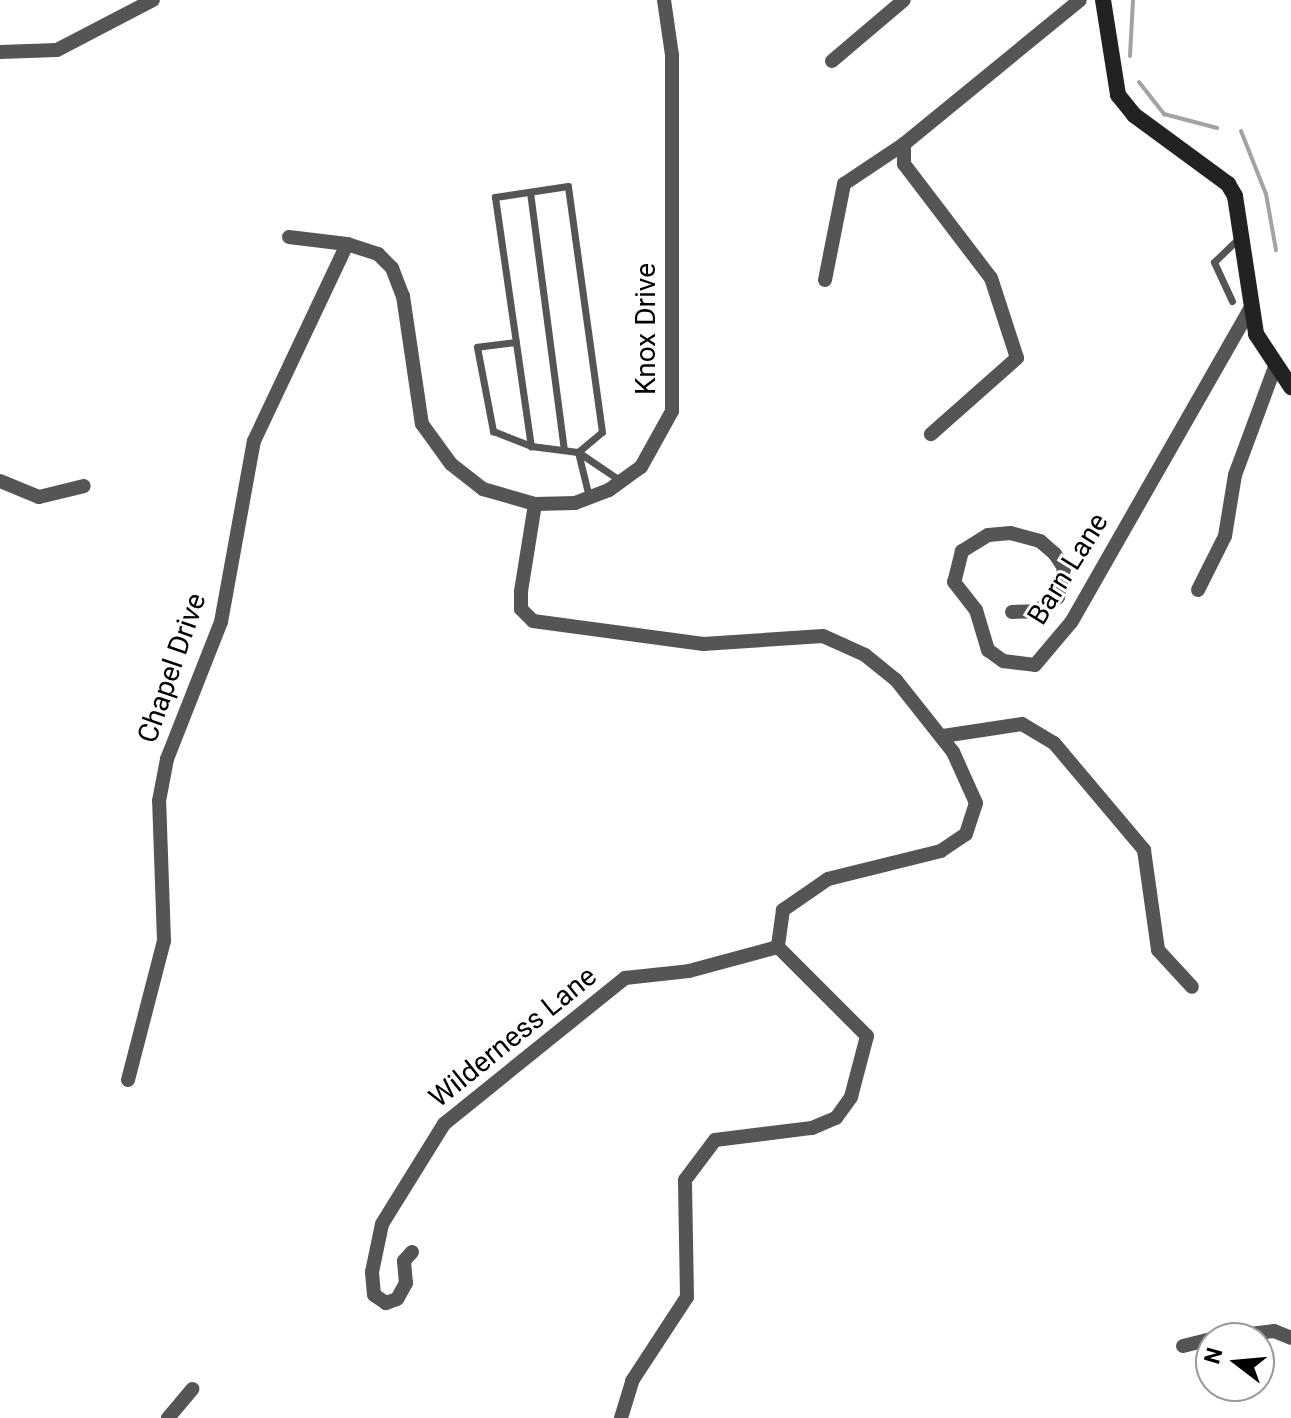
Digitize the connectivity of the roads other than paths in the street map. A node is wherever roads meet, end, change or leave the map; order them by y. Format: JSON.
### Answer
{"nodes":[{"id":1,"x":153,"y":0,"type":"edge"},
{"id":2,"x":664,"y":0,"type":"edge"},
{"id":3,"x":904,"y":0,"type":"edge"},
{"id":4,"x":1080,"y":0,"type":"edge"},
{"id":5,"x":1103,"y":0,"type":"edge"},
{"id":6,"x":0,"y":52,"type":"edge"},
{"id":7,"x":832,"y":61,"type":"dead end"},
{"id":8,"x":904,"y":144,"type":"junction"},
{"id":9,"x":530,"y":192,"type":"junction"},
{"id":10,"x":1242,"y":236,"type":"junction"},
{"id":11,"x":289,"y":237,"type":"dead end"},
{"id":12,"x":347,"y":244,"type":"junction"},
{"id":13,"x":825,"y":280,"type":"dead end"},
{"id":14,"x":1232,"y":301,"type":"dead end"},
{"id":15,"x":1251,"y":307,"type":"junction"},
{"id":16,"x":516,"y":342,"type":"junction"},
{"id":17,"x":1275,"y":367,"type":"junction"},
{"id":18,"x":1291,"y":387,"type":"edge"},
{"id":19,"x":931,"y":434,"type":"dead end"},
{"id":20,"x":531,"y":446,"type":"junction"},
{"id":21,"x":564,"y":450,"type":"junction"},
{"id":22,"x":578,"y":452,"type":"junction"},
{"id":23,"x":0,"y":481,"type":"edge"},
{"id":24,"x":621,"y":481,"type":"junction"},
{"id":25,"x":84,"y":486,"type":"dead end"},
{"id":26,"x":589,"y":497,"type":"junction"},
{"id":27,"x":535,"y":504,"type":"junction"},
{"id":28,"x":1198,"y":590,"type":"dead end"},
{"id":29,"x":1012,"y":612,"type":"dead end"},
{"id":30,"x":943,"y":736,"type":"junction"},
{"id":31,"x":778,"y":947,"type":"junction"},
{"id":32,"x":1192,"y":987,"type":"dead end"},
{"id":33,"x":128,"y":1080,"type":"dead end"},
{"id":34,"x":412,"y":1252,"type":"dead end"},
{"id":35,"x":1195,"y":1343,"type":"edge"},
{"id":36,"x":1183,"y":1346,"type":"dead end"},
{"id":37,"x":192,"y":1389,"type":"dead end"},
{"id":38,"x":168,"y":1418,"type":"edge"},
{"id":39,"x":621,"y":1418,"type":"edge"}],
"edges":[{"from":1,"to":6,"type":"street"},
{"from":2,"to":24,"type":"street","name":"Knox Drive"},
{"from":3,"to":7,"type":"street"},
{"from":4,"to":8,"type":"street"},
{"from":5,"to":10,"type":"street"},
{"from":8,"to":13,"type":"street"},
{"from":8,"to":19,"type":"street"},
{"from":9,"to":16,"type":"lane"},
{"from":9,"to":21,"type":"lane"},
{"from":9,"to":22,"type":"lane"},
{"from":10,"to":14,"type":"lane"},
{"from":10,"to":15,"type":"street"},
{"from":11,"to":12,"type":"street","name":"Knox Drive"},
{"from":12,"to":27,"type":"street","name":"Knox Drive"},
{"from":12,"to":33,"type":"street","name":"Chapel Drive"},
{"from":15,"to":17,"type":"street"},
{"from":15,"to":29,"type":"street","name":"Barn Lane"},
{"from":16,"to":20,"type":"lane"},
{"from":16,"to":20,"type":"lane"},
{"from":17,"to":18,"type":"street"},
{"from":17,"to":28,"type":"street"},
{"from":20,"to":21,"type":"lane"},
{"from":21,"to":22,"type":"lane"},
{"from":22,"to":24,"type":"lane"},
{"from":22,"to":26,"type":"lane"},
{"from":23,"to":25,"type":"street"},
{"from":24,"to":26,"type":"street","name":"Knox Drive"},
{"from":26,"to":27,"type":"street","name":"Knox Drive"},
{"from":27,"to":30,"type":"street"},
{"from":30,"to":31,"type":"street"},
{"from":30,"to":32,"type":"street"},
{"from":31,"to":34,"type":"street","name":"Wilderness Lane"},
{"from":31,"to":39,"type":"street"},
{"from":35,"to":36,"type":"street"},
{"from":37,"to":38,"type":"street"}]}
